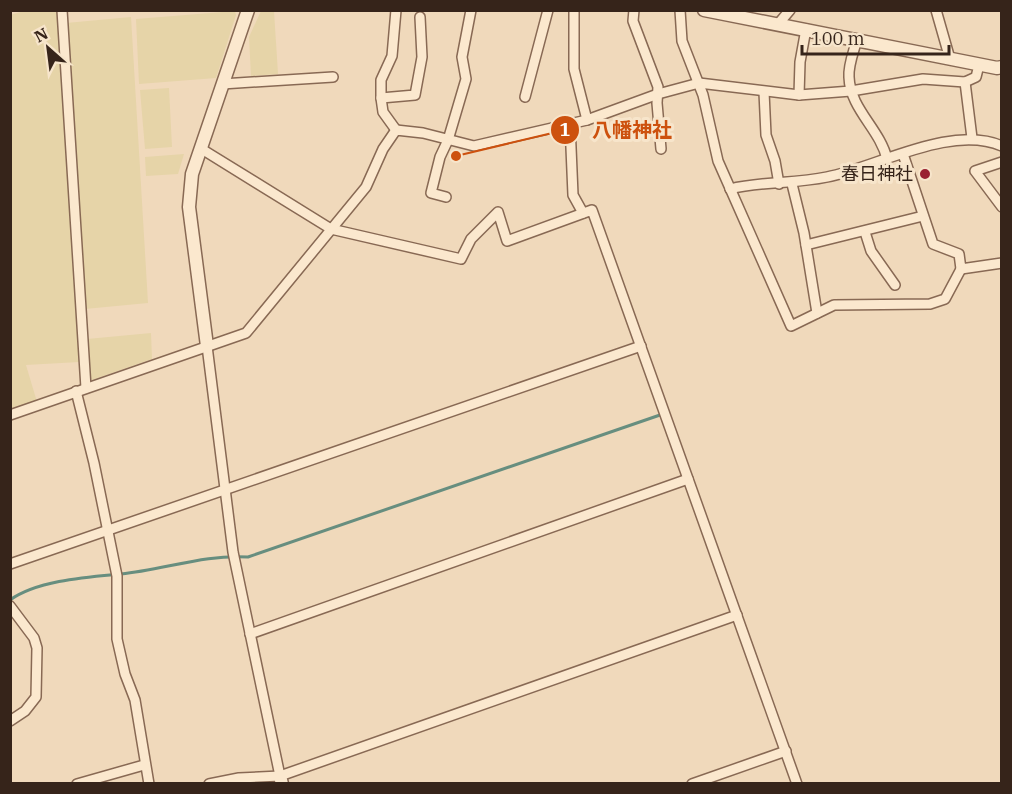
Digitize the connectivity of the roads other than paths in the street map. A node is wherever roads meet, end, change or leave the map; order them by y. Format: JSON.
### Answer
{"nodes":[{"id":1,"x":63,"y":10,"type":"edge"},
{"id":2,"x":248,"y":10,"type":"edge"},
{"id":3,"x":396,"y":10,"type":"edge"},
{"id":4,"x":471,"y":10,"type":"edge"},
{"id":5,"x":548,"y":10,"type":"edge"},
{"id":6,"x":574,"y":10,"type":"edge"},
{"id":7,"x":634,"y":10,"type":"edge"},
{"id":8,"x":680,"y":10,"type":"edge"},
{"id":9,"x":704,"y":10,"type":"edge"},
{"id":10,"x":790,"y":10,"type":"edge"},
{"id":11,"x":936,"y":10,"type":"edge"},
{"id":12,"x":420,"y":16,"type":"dead end"},
{"id":13,"x":779,"y":23,"type":"junction"},
{"id":14,"x":806,"y":29,"type":"junction"},
{"id":15,"x":856,"y":39,"type":"junction"},
{"id":16,"x":950,"y":58,"type":"junction"},
{"id":17,"x":980,"y":65,"type":"junction"},
{"id":18,"x":1000,"y":70,"type":"edge"},
{"id":19,"x":333,"y":77,"type":"dead end"},
{"id":20,"x":965,"y":82,"type":"junction"},
{"id":21,"x":699,"y":83,"type":"junction"},
{"id":22,"x":222,"y":84,"type":"junction"},
{"id":23,"x":851,"y":91,"type":"junction"},
{"id":24,"x":764,"y":92,"type":"junction"},
{"id":25,"x":658,"y":94,"type":"junction"},
{"id":26,"x":799,"y":95,"type":"junction"},
{"id":27,"x":525,"y":97,"type":"dead end"},
{"id":28,"x":381,"y":98,"type":"junction"},
{"id":29,"x":586,"y":120,"type":"junction"},
{"id":30,"x":570,"y":124,"type":"junction"},
{"id":31,"x":396,"y":130,"type":"junction"},
{"id":32,"x":972,"y":138,"type":"junction"},
{"id":33,"x":448,"y":140,"type":"junction"},
{"id":34,"x":1002,"y":146,"type":"edge"},
{"id":35,"x":200,"y":147,"type":"junction"},
{"id":36,"x":662,"y":149,"type":"dead end"},
{"id":37,"x":903,"y":154,"type":"junction"},
{"id":38,"x":887,"y":159,"type":"junction"},
{"id":39,"x":1002,"y":162,"type":"edge"},
{"id":40,"x":779,"y":184,"type":"junction"},
{"id":41,"x":792,"y":184,"type":"junction"},
{"id":42,"x":730,"y":189,"type":"junction"},
{"id":43,"x":446,"y":197,"type":"dead end"},
{"id":44,"x":1002,"y":207,"type":"edge"},
{"id":45,"x":583,"y":213,"type":"junction"},
{"id":46,"x":923,"y":216,"type":"junction"},
{"id":47,"x":331,"y":229,"type":"junction"},
{"id":48,"x":865,"y":232,"type":"junction"},
{"id":49,"x":806,"y":245,"type":"junction"},
{"id":50,"x":1002,"y":263,"type":"edge"},
{"id":51,"x":961,"y":269,"type":"junction"},
{"id":52,"x":895,"y":285,"type":"dead end"},
{"id":53,"x":817,"y":313,"type":"junction"},
{"id":54,"x":207,"y":346,"type":"junction"},
{"id":55,"x":641,"y":346,"type":"junction"},
{"id":56,"x":81,"y":389,"type":"junction"},
{"id":57,"x":10,"y":415,"type":"edge"},
{"id":58,"x":688,"y":479,"type":"junction"},
{"id":59,"x":225,"y":490,"type":"junction"},
{"id":60,"x":106,"y":531,"type":"junction"},
{"id":61,"x":10,"y":564,"type":"edge"},
{"id":62,"x":10,"y":606,"type":"edge"},
{"id":63,"x":737,"y":615,"type":"junction"},
{"id":64,"x":250,"y":634,"type":"junction"},
{"id":65,"x":10,"y":721,"type":"edge"},
{"id":66,"x":786,"y":751,"type":"junction"},
{"id":67,"x":144,"y":765,"type":"junction"},
{"id":68,"x":281,"y":780,"type":"edge"},
{"id":69,"x":77,"y":783,"type":"edge"},
{"id":70,"x":149,"y":783,"type":"edge"},
{"id":71,"x":209,"y":783,"type":"edge"},
{"id":72,"x":692,"y":783,"type":"edge"},
{"id":73,"x":797,"y":783,"type":"edge"}],
"edges":[{"from":1,"to":56,"type":"street"},
{"from":2,"to":22,"type":"street"},
{"from":3,"to":28,"type":"street"},
{"from":4,"to":33,"type":"street"},
{"from":5,"to":27,"type":"street"},
{"from":6,"to":29,"type":"street"},
{"from":7,"to":25,"type":"street"},
{"from":8,"to":21,"type":"street"},
{"from":9,"to":13,"type":"street"},
{"from":10,"to":13,"type":"street"},
{"from":11,"to":16,"type":"street"},
{"from":12,"to":28,"type":"street"},
{"from":13,"to":14,"type":"street"},
{"from":14,"to":15,"type":"street"},
{"from":14,"to":26,"type":"street"},
{"from":15,"to":16,"type":"street"},
{"from":15,"to":23,"type":"street"},
{"from":16,"to":17,"type":"street"},
{"from":17,"to":18,"type":"street"},
{"from":17,"to":20,"type":"street"},
{"from":19,"to":22,"type":"street"},
{"from":20,"to":23,"type":"street"},
{"from":20,"to":32,"type":"street"},
{"from":21,"to":24,"type":"street"},
{"from":21,"to":25,"type":"street"},
{"from":21,"to":42,"type":"street"},
{"from":22,"to":35,"type":"street"},
{"from":23,"to":26,"type":"street"},
{"from":23,"to":38,"type":"street"},
{"from":24,"to":26,"type":"street"},
{"from":24,"to":40,"type":"street"},
{"from":25,"to":29,"type":"street"},
{"from":25,"to":36,"type":"street"},
{"from":28,"to":31,"type":"street"},
{"from":29,"to":30,"type":"street"},
{"from":30,"to":33,"type":"street"},
{"from":30,"to":45,"type":"street"},
{"from":31,"to":33,"type":"street"},
{"from":31,"to":47,"type":"street"},
{"from":32,"to":34,"type":"street"},
{"from":32,"to":37,"type":"street"},
{"from":33,"to":43,"type":"street"},
{"from":35,"to":47,"type":"street"},
{"from":35,"to":54,"type":"street"},
{"from":37,"to":38,"type":"street"},
{"from":37,"to":46,"type":"street"},
{"from":38,"to":41,"type":"street"},
{"from":39,"to":44,"type":"street"},
{"from":40,"to":41,"type":"street"},
{"from":40,"to":42,"type":"street"},
{"from":41,"to":49,"type":"street"},
{"from":42,"to":53,"type":"street"},
{"from":45,"to":47,"type":"street"},
{"from":45,"to":55,"type":"street"},
{"from":46,"to":48,"type":"street"},
{"from":46,"to":51,"type":"street"},
{"from":47,"to":54,"type":"street"},
{"from":48,"to":49,"type":"street"},
{"from":48,"to":52,"type":"street"},
{"from":49,"to":53,"type":"street"},
{"from":50,"to":51,"type":"street"},
{"from":51,"to":53,"type":"street"},
{"from":54,"to":56,"type":"street"},
{"from":54,"to":59,"type":"street"},
{"from":55,"to":58,"type":"street"},
{"from":55,"to":59,"type":"street"},
{"from":56,"to":57,"type":"street"},
{"from":56,"to":60,"type":"street"},
{"from":58,"to":63,"type":"street"},
{"from":58,"to":64,"type":"street"},
{"from":59,"to":60,"type":"street"},
{"from":59,"to":64,"type":"street"},
{"from":60,"to":61,"type":"street"},
{"from":60,"to":67,"type":"street"},
{"from":62,"to":65,"type":"street"},
{"from":63,"to":66,"type":"street"},
{"from":63,"to":68,"type":"street"},
{"from":64,"to":68,"type":"street"},
{"from":66,"to":72,"type":"street"},
{"from":66,"to":73,"type":"street"},
{"from":67,"to":69,"type":"street"},
{"from":67,"to":70,"type":"street"},
{"from":68,"to":71,"type":"street"}]}
